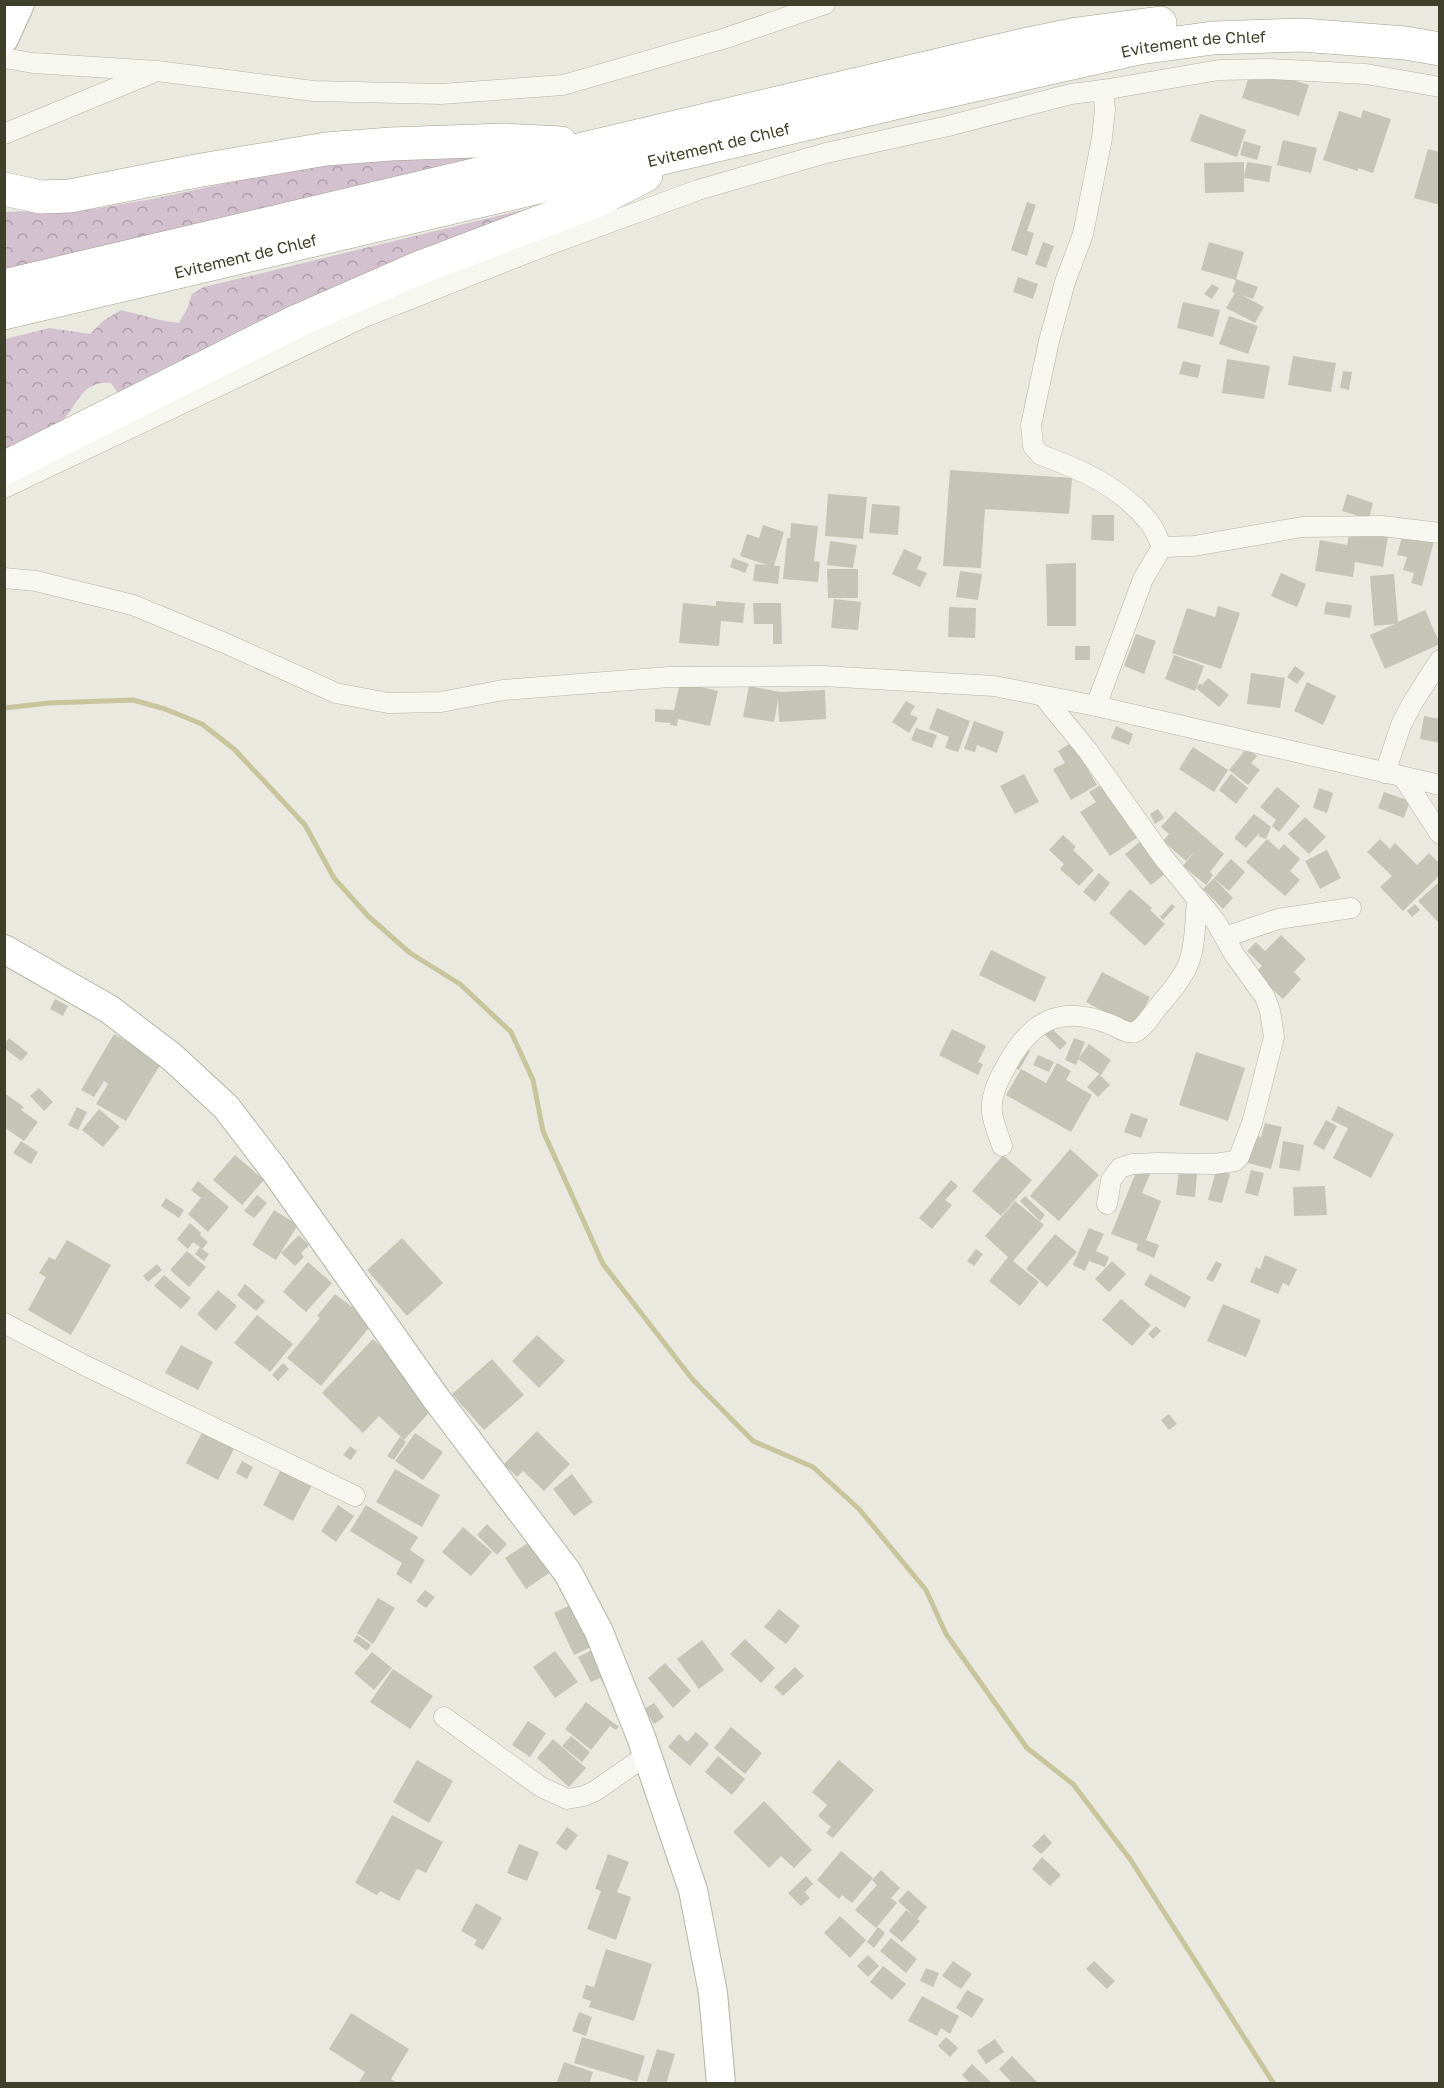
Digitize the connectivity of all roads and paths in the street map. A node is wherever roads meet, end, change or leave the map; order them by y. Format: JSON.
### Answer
{"nodes":[{"id":1,"x":825,"y":4,"type":"edge"},
{"id":2,"x":1440,"y":26,"type":"edge"},
{"id":3,"x":1440,"y":49,"type":"edge"},
{"id":4,"x":4,"y":58,"type":"edge"},
{"id":5,"x":157,"y":71,"type":"junction"},
{"id":6,"x":1440,"y":87,"type":"edge"},
{"id":7,"x":1103,"y":90,"type":"junction"},
{"id":8,"x":4,"y":134,"type":"edge"},
{"id":9,"x":596,"y":146,"type":"junction"},
{"id":10,"x":691,"y":152,"type":"junction"},
{"id":11,"x":4,"y":189,"type":"edge"},
{"id":12,"x":4,"y":286,"type":"edge"},
{"id":13,"x":4,"y":313,"type":"edge"},
{"id":14,"x":4,"y":468,"type":"edge"},
{"id":15,"x":4,"y":488,"type":"edge"},
{"id":16,"x":1440,"y":533,"type":"edge"},
{"id":17,"x":1162,"y":547,"type":"junction"},
{"id":18,"x":4,"y":578,"type":"edge"},
{"id":19,"x":1440,"y":660,"type":"edge"},
{"id":20,"x":1043,"y":696,"type":"junction"},
{"id":21,"x":1096,"y":706,"type":"junction"},
{"id":22,"x":1394,"y":775,"type":"junction"},
{"id":23,"x":1440,"y":785,"type":"edge"},
{"id":24,"x":1440,"y":834,"type":"edge"},
{"id":25,"x":1197,"y":899,"type":"junction"},
{"id":26,"x":1351,"y":908,"type":"dead end"},
{"id":27,"x":1225,"y":937,"type":"junction"},
{"id":28,"x":4,"y":949,"type":"edge"},
{"id":29,"x":1002,"y":1146,"type":"dead end"},
{"id":30,"x":1107,"y":1204,"type":"dead end"},
{"id":31,"x":4,"y":1323,"type":"edge"},
{"id":32,"x":355,"y":1496,"type":"dead end"},
{"id":33,"x":444,"y":1717,"type":"dead end"},
{"id":34,"x":647,"y":1755,"type":"junction"},
{"id":35,"x":720,"y":2084,"type":"edge"}],
"edges":[{"from":1,"to":5,"type":"street"},
{"from":2,"to":9,"type":"highway","name":"Evitement de Chlef"},
{"from":3,"to":10,"type":"highway","name":"Evitement de Chlef"},
{"from":4,"to":5,"type":"street"},
{"from":5,"to":8,"type":"street"},
{"from":6,"to":7,"type":"street"},
{"from":7,"to":15,"type":"street"},
{"from":7,"to":17,"type":"street"},
{"from":9,"to":11,"type":"highway"},
{"from":9,"to":12,"type":"highway","name":"Evitement de Chlef"},
{"from":10,"to":13,"type":"highway","name":"Evitement de Chlef"},
{"from":10,"to":14,"type":"highway"},
{"from":16,"to":17,"type":"street"},
{"from":17,"to":21,"type":"street"},
{"from":18,"to":20,"type":"street"},
{"from":19,"to":22,"type":"street"},
{"from":20,"to":21,"type":"street"},
{"from":20,"to":25,"type":"street"},
{"from":21,"to":22,"type":"street"},
{"from":22,"to":23,"type":"street"},
{"from":22,"to":24,"type":"street"},
{"from":25,"to":27,"type":"street"},
{"from":25,"to":29,"type":"street"},
{"from":26,"to":27,"type":"street"},
{"from":27,"to":30,"type":"street"},
{"from":28,"to":34,"type":"main road"},
{"from":31,"to":32,"type":"street"},
{"from":33,"to":34,"type":"street"},
{"from":34,"to":35,"type":"main road"}]}
